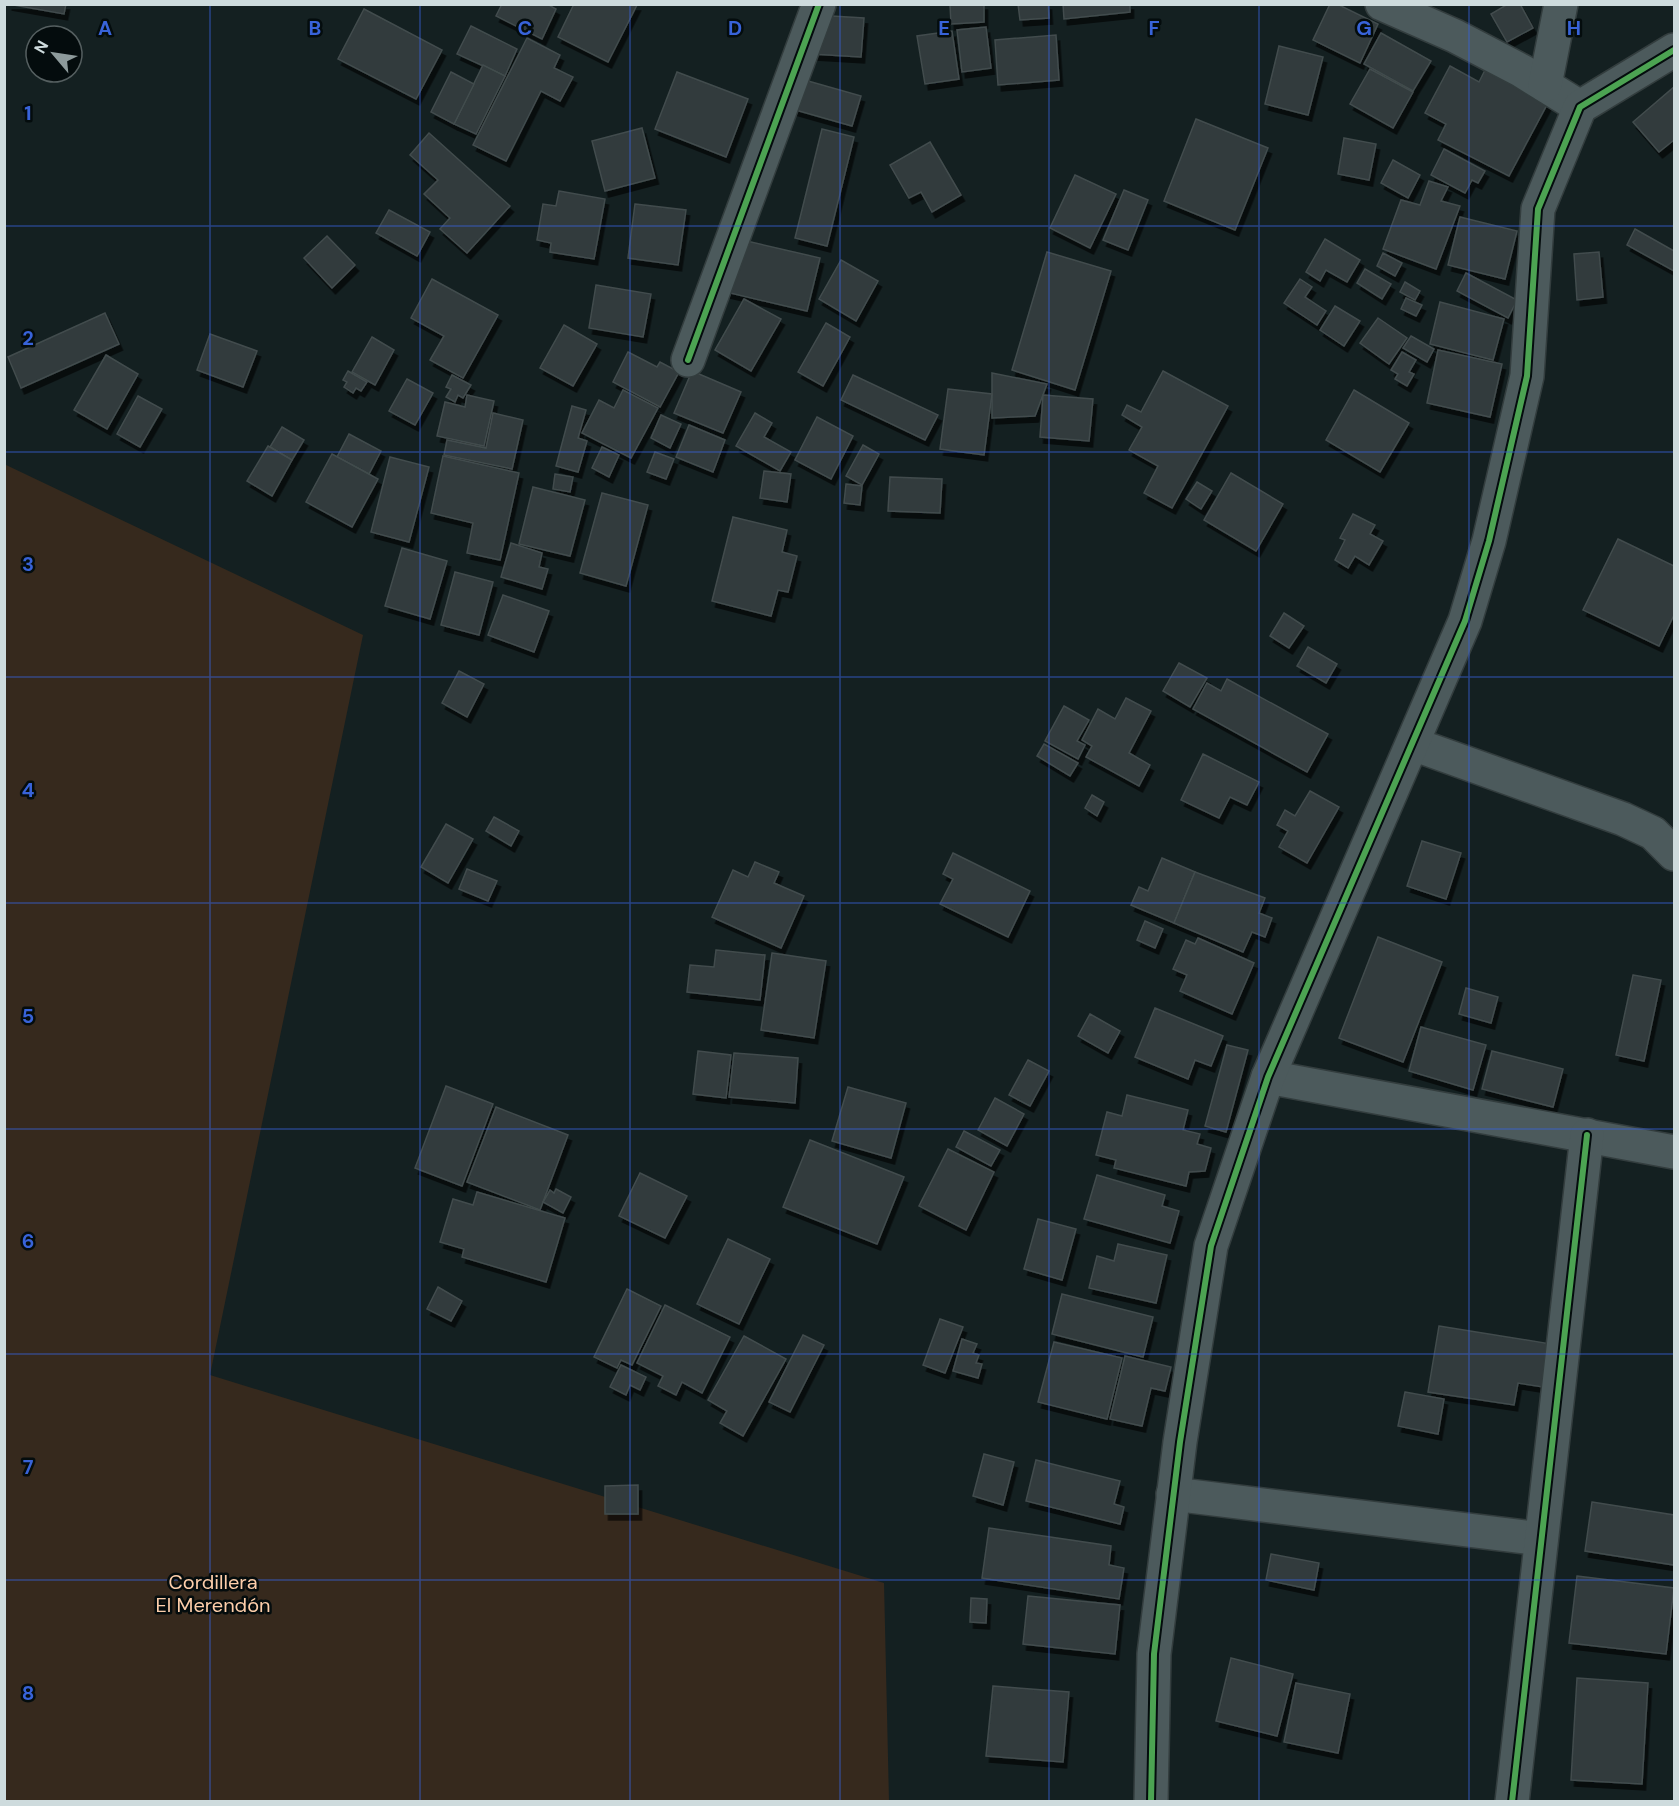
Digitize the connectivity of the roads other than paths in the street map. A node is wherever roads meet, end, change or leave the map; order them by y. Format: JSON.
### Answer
{"nodes":[{"id":1,"x":819,"y":4,"type":"edge"},
{"id":2,"x":1382,"y":4,"type":"edge"},
{"id":3,"x":1561,"y":4,"type":"edge"},
{"id":4,"x":1674,"y":50,"type":"edge"},
{"id":5,"x":1545,"y":85,"type":"junction"},
{"id":6,"x":1580,"y":107,"type":"junction"},
{"id":7,"x":688,"y":360,"type":"dead end"},
{"id":8,"x":1413,"y":744,"type":"junction"},
{"id":9,"x":1674,"y":854,"type":"edge"},
{"id":10,"x":1268,"y":1077,"type":"junction"},
{"id":11,"x":1587,"y":1136,"type":"junction"},
{"id":12,"x":1674,"y":1152,"type":"edge"},
{"id":13,"x":1173,"y":1494,"type":"junction"},
{"id":14,"x":1541,"y":1539,"type":"junction"},
{"id":15,"x":1151,"y":1802,"type":"edge"},
{"id":16,"x":1512,"y":1802,"type":"edge"}],
"edges":[{"from":1,"to":7,"type":"street"},
{"from":2,"to":5,"type":"street"},
{"from":3,"to":5,"type":"street"},
{"from":4,"to":6,"type":"street"},
{"from":5,"to":6,"type":"street"},
{"from":6,"to":8,"type":"street"},
{"from":8,"to":9,"type":"street"},
{"from":8,"to":10,"type":"street"},
{"from":10,"to":11,"type":"street"},
{"from":10,"to":13,"type":"street"},
{"from":11,"to":12,"type":"street"},
{"from":11,"to":14,"type":"street"},
{"from":13,"to":14,"type":"street"},
{"from":13,"to":15,"type":"street"},
{"from":14,"to":16,"type":"street"}]}
